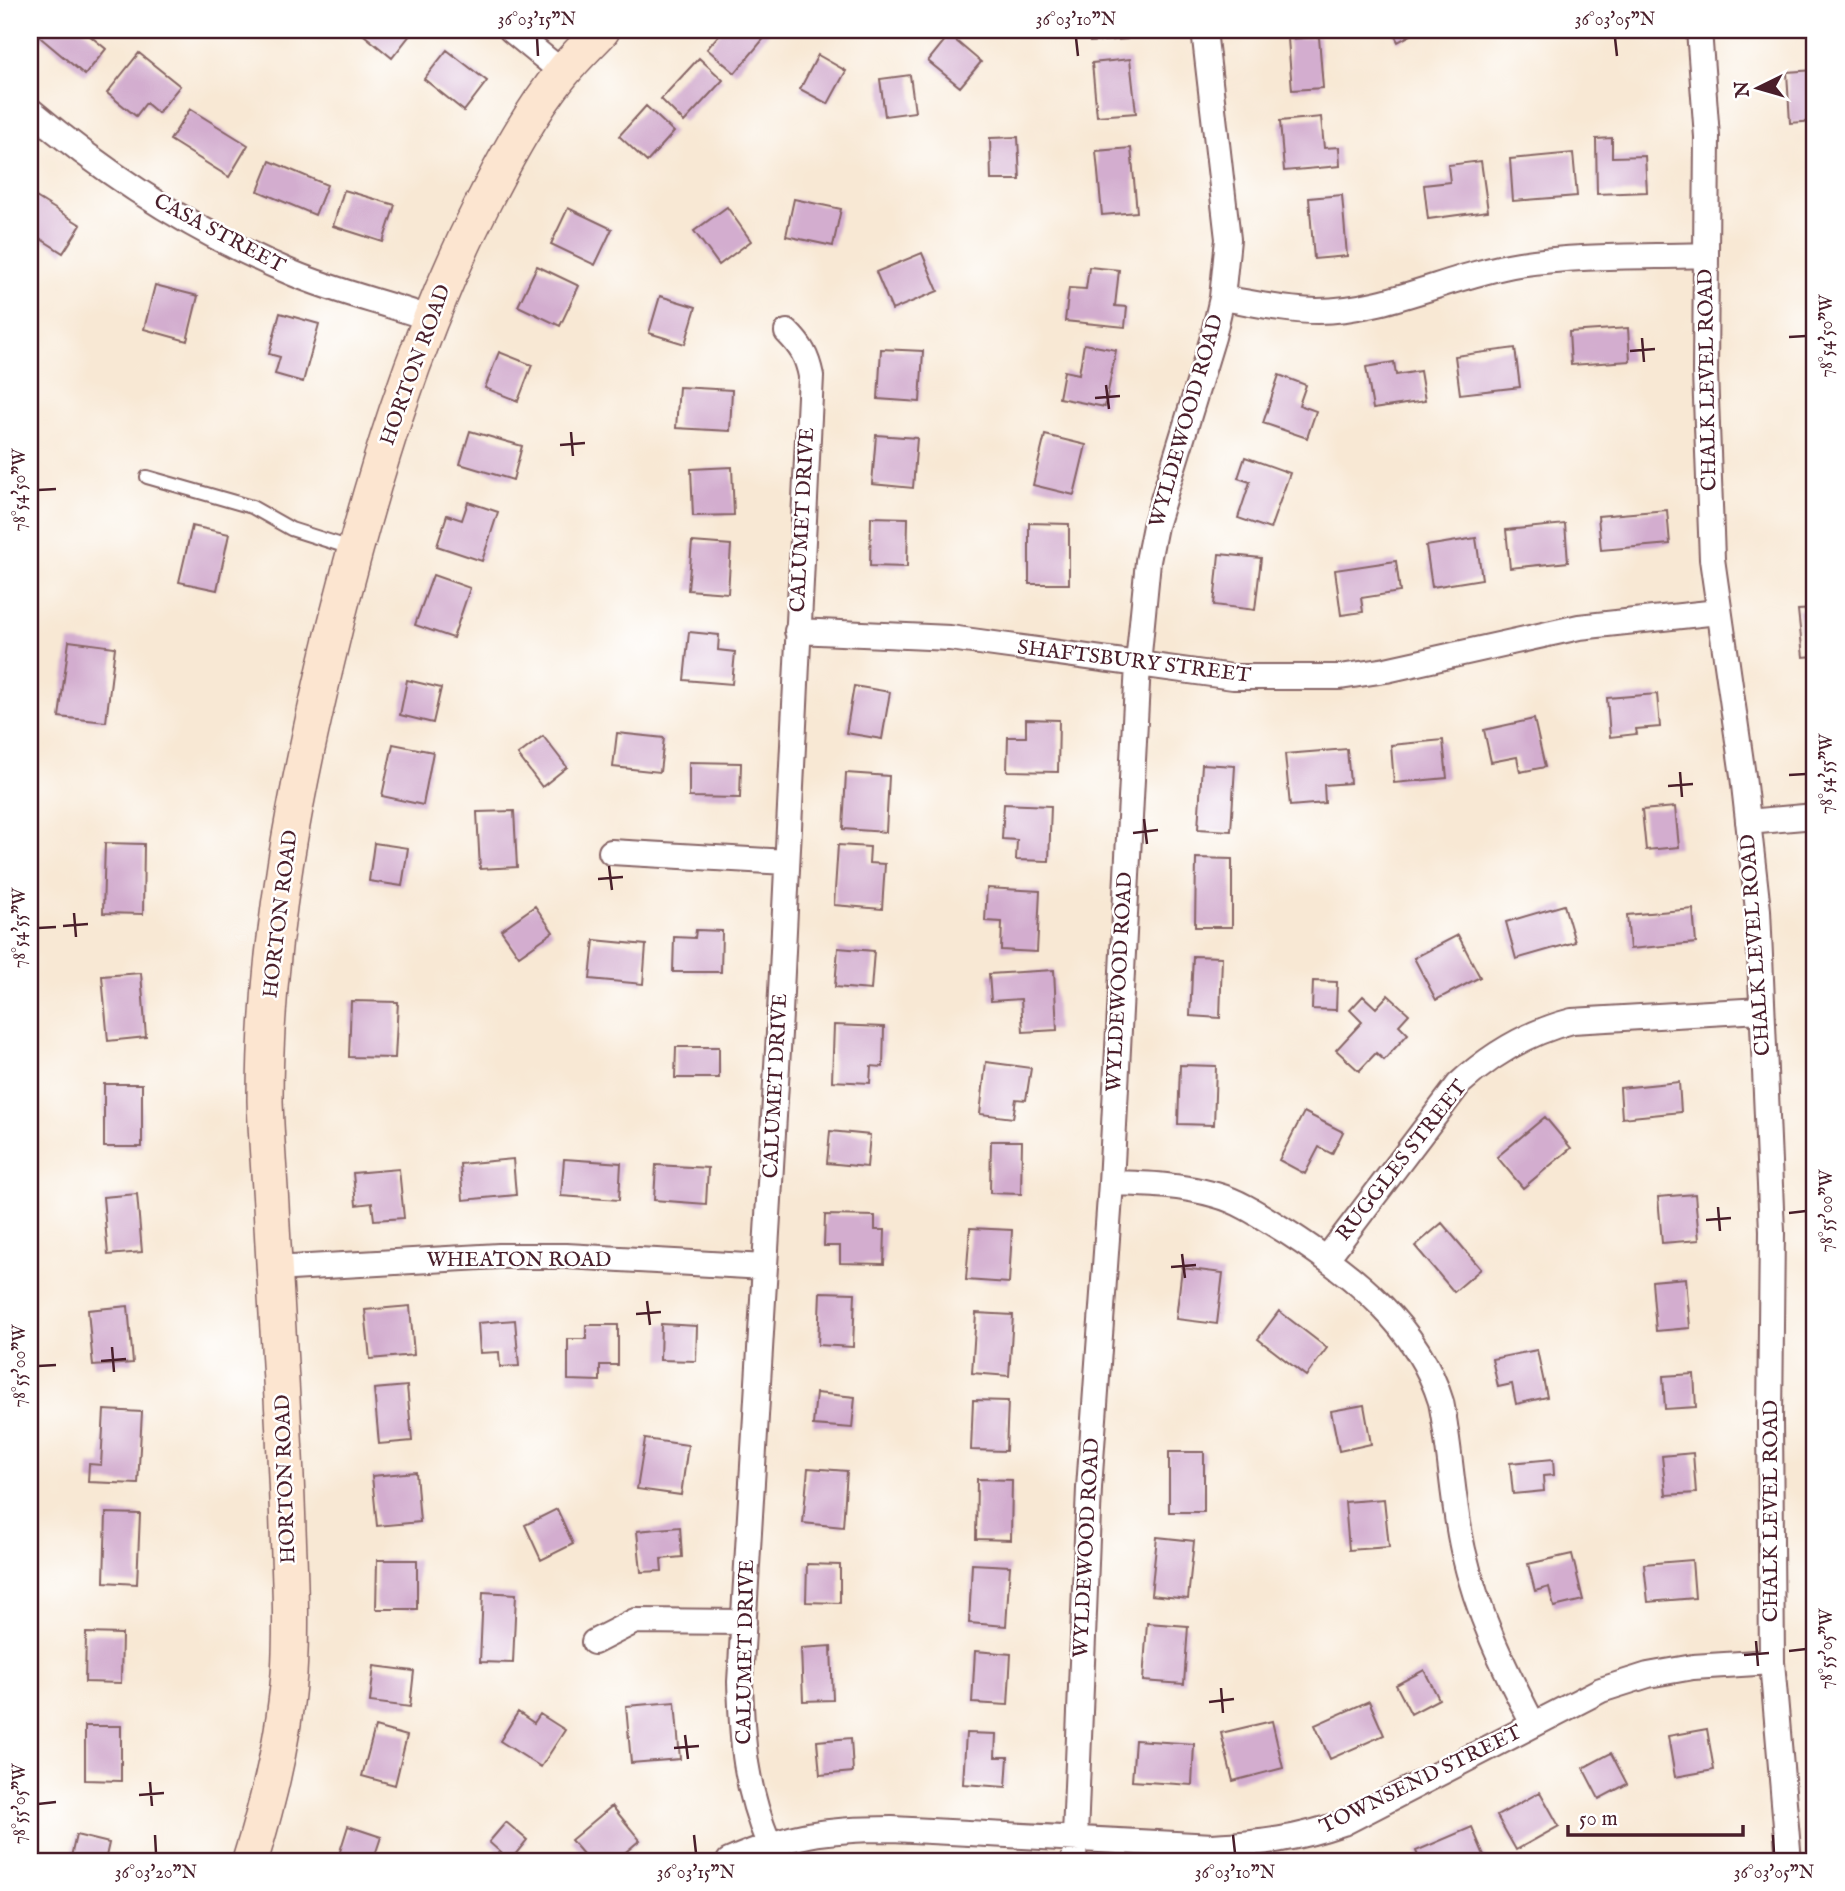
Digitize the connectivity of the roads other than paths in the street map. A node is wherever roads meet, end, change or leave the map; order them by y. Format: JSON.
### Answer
{"nodes":[{"id":1,"x":511,"y":30,"type":"edge"},
{"id":2,"x":602,"y":30,"type":"edge"},
{"id":3,"x":1203,"y":30,"type":"edge"},
{"id":4,"x":1699,"y":30,"type":"edge"},
{"id":5,"x":562,"y":72,"type":"junction"},
{"id":6,"x":34,"y":122,"type":"edge"},
{"id":7,"x":1706,"y":255,"type":"junction"},
{"id":8,"x":1222,"y":298,"type":"junction"},
{"id":9,"x":429,"y":318,"type":"junction"},
{"id":10,"x":786,"y":332,"type":"dead end"},
{"id":11,"x":147,"y":477,"type":"dead end"},
{"id":12,"x":355,"y":549,"type":"junction"},
{"id":13,"x":1718,"y":612,"type":"junction"},
{"id":14,"x":797,"y":631,"type":"junction"},
{"id":15,"x":1138,"y":664,"type":"junction"},
{"id":16,"x":1815,"y":816,"type":"edge"},
{"id":17,"x":1748,"y":822,"type":"junction"},
{"id":18,"x":611,"y":852,"type":"dead end"},
{"id":19,"x":788,"y":862,"type":"junction"},
{"id":20,"x":1761,"y":1010,"type":"junction"},
{"id":21,"x":1111,"y":1183,"type":"junction"},
{"id":22,"x":1327,"y":1258,"type":"junction"},
{"id":23,"x":765,"y":1267,"type":"junction"},
{"id":24,"x":274,"y":1269,"type":"junction"},
{"id":25,"x":744,"y":1622,"type":"junction"},
{"id":26,"x":594,"y":1642,"type":"dead end"},
{"id":27,"x":1772,"y":1662,"type":"junction"},
{"id":28,"x":1533,"y":1724,"type":"junction"},
{"id":29,"x":769,"y":1844,"type":"junction"},
{"id":30,"x":1074,"y":1850,"type":"edge"},
{"id":31,"x":250,"y":1861,"type":"edge"},
{"id":32,"x":729,"y":1861,"type":"edge"},
{"id":33,"x":1789,"y":1861,"type":"edge"}],
"edges":[{"from":1,"to":5,"type":"street"},
{"from":2,"to":5,"type":"street","name":"HORTON ROAD"},
{"from":3,"to":8,"type":"street","name":"WYLDEWOOD ROAD"},
{"from":4,"to":7,"type":"street","name":"CHALK LEVEL ROAD"},
{"from":5,"to":9,"type":"street","name":"HORTON ROAD"},
{"from":6,"to":9,"type":"street","name":"CASA STREET"},
{"from":7,"to":8,"type":"street"},
{"from":7,"to":13,"type":"street","name":"CHALK LEVEL ROAD"},
{"from":8,"to":15,"type":"street","name":"WYLDEWOOD ROAD"},
{"from":9,"to":12,"type":"street","name":"HORTON ROAD"},
{"from":10,"to":14,"type":"street","name":"CALUMET DRIVE"},
{"from":11,"to":12,"type":"lane"},
{"from":12,"to":24,"type":"street","name":"HORTON ROAD"},
{"from":13,"to":15,"type":"street","name":"SHAFTSBURY STREET"},
{"from":13,"to":17,"type":"street","name":"CHALK LEVEL ROAD"},
{"from":14,"to":15,"type":"street","name":"SHAFTSBURY STREET"},
{"from":14,"to":19,"type":"street","name":"CALUMET DRIVE"},
{"from":15,"to":21,"type":"street","name":"WYLDEWOOD ROAD"},
{"from":16,"to":17,"type":"street"},
{"from":17,"to":20,"type":"street","name":"CHALK LEVEL ROAD"},
{"from":18,"to":19,"type":"street"},
{"from":19,"to":23,"type":"street","name":"CALUMET DRIVE"},
{"from":20,"to":22,"type":"street","name":"RUGGLES STREET"},
{"from":20,"to":27,"type":"street","name":"CHALK LEVEL ROAD"},
{"from":21,"to":22,"type":"street"},
{"from":21,"to":30,"type":"street","name":"WYLDEWOOD ROAD"},
{"from":22,"to":28,"type":"street"},
{"from":23,"to":24,"type":"street","name":"WHEATON ROAD"},
{"from":23,"to":25,"type":"street","name":"CALUMET DRIVE"},
{"from":24,"to":31,"type":"street","name":"HORTON ROAD"},
{"from":25,"to":26,"type":"street"},
{"from":25,"to":29,"type":"street","name":"CALUMET DRIVE"},
{"from":27,"to":28,"type":"street","name":"TOWNSEND STREET"},
{"from":27,"to":33,"type":"street","name":"CHALK LEVEL ROAD"},
{"from":28,"to":30,"type":"street","name":"TOWNSEND STREET"},
{"from":29,"to":30,"type":"street","name":"TOWNSEND STREET"},
{"from":29,"to":32,"type":"street","name":"TOWNSEND STREET"}]}
